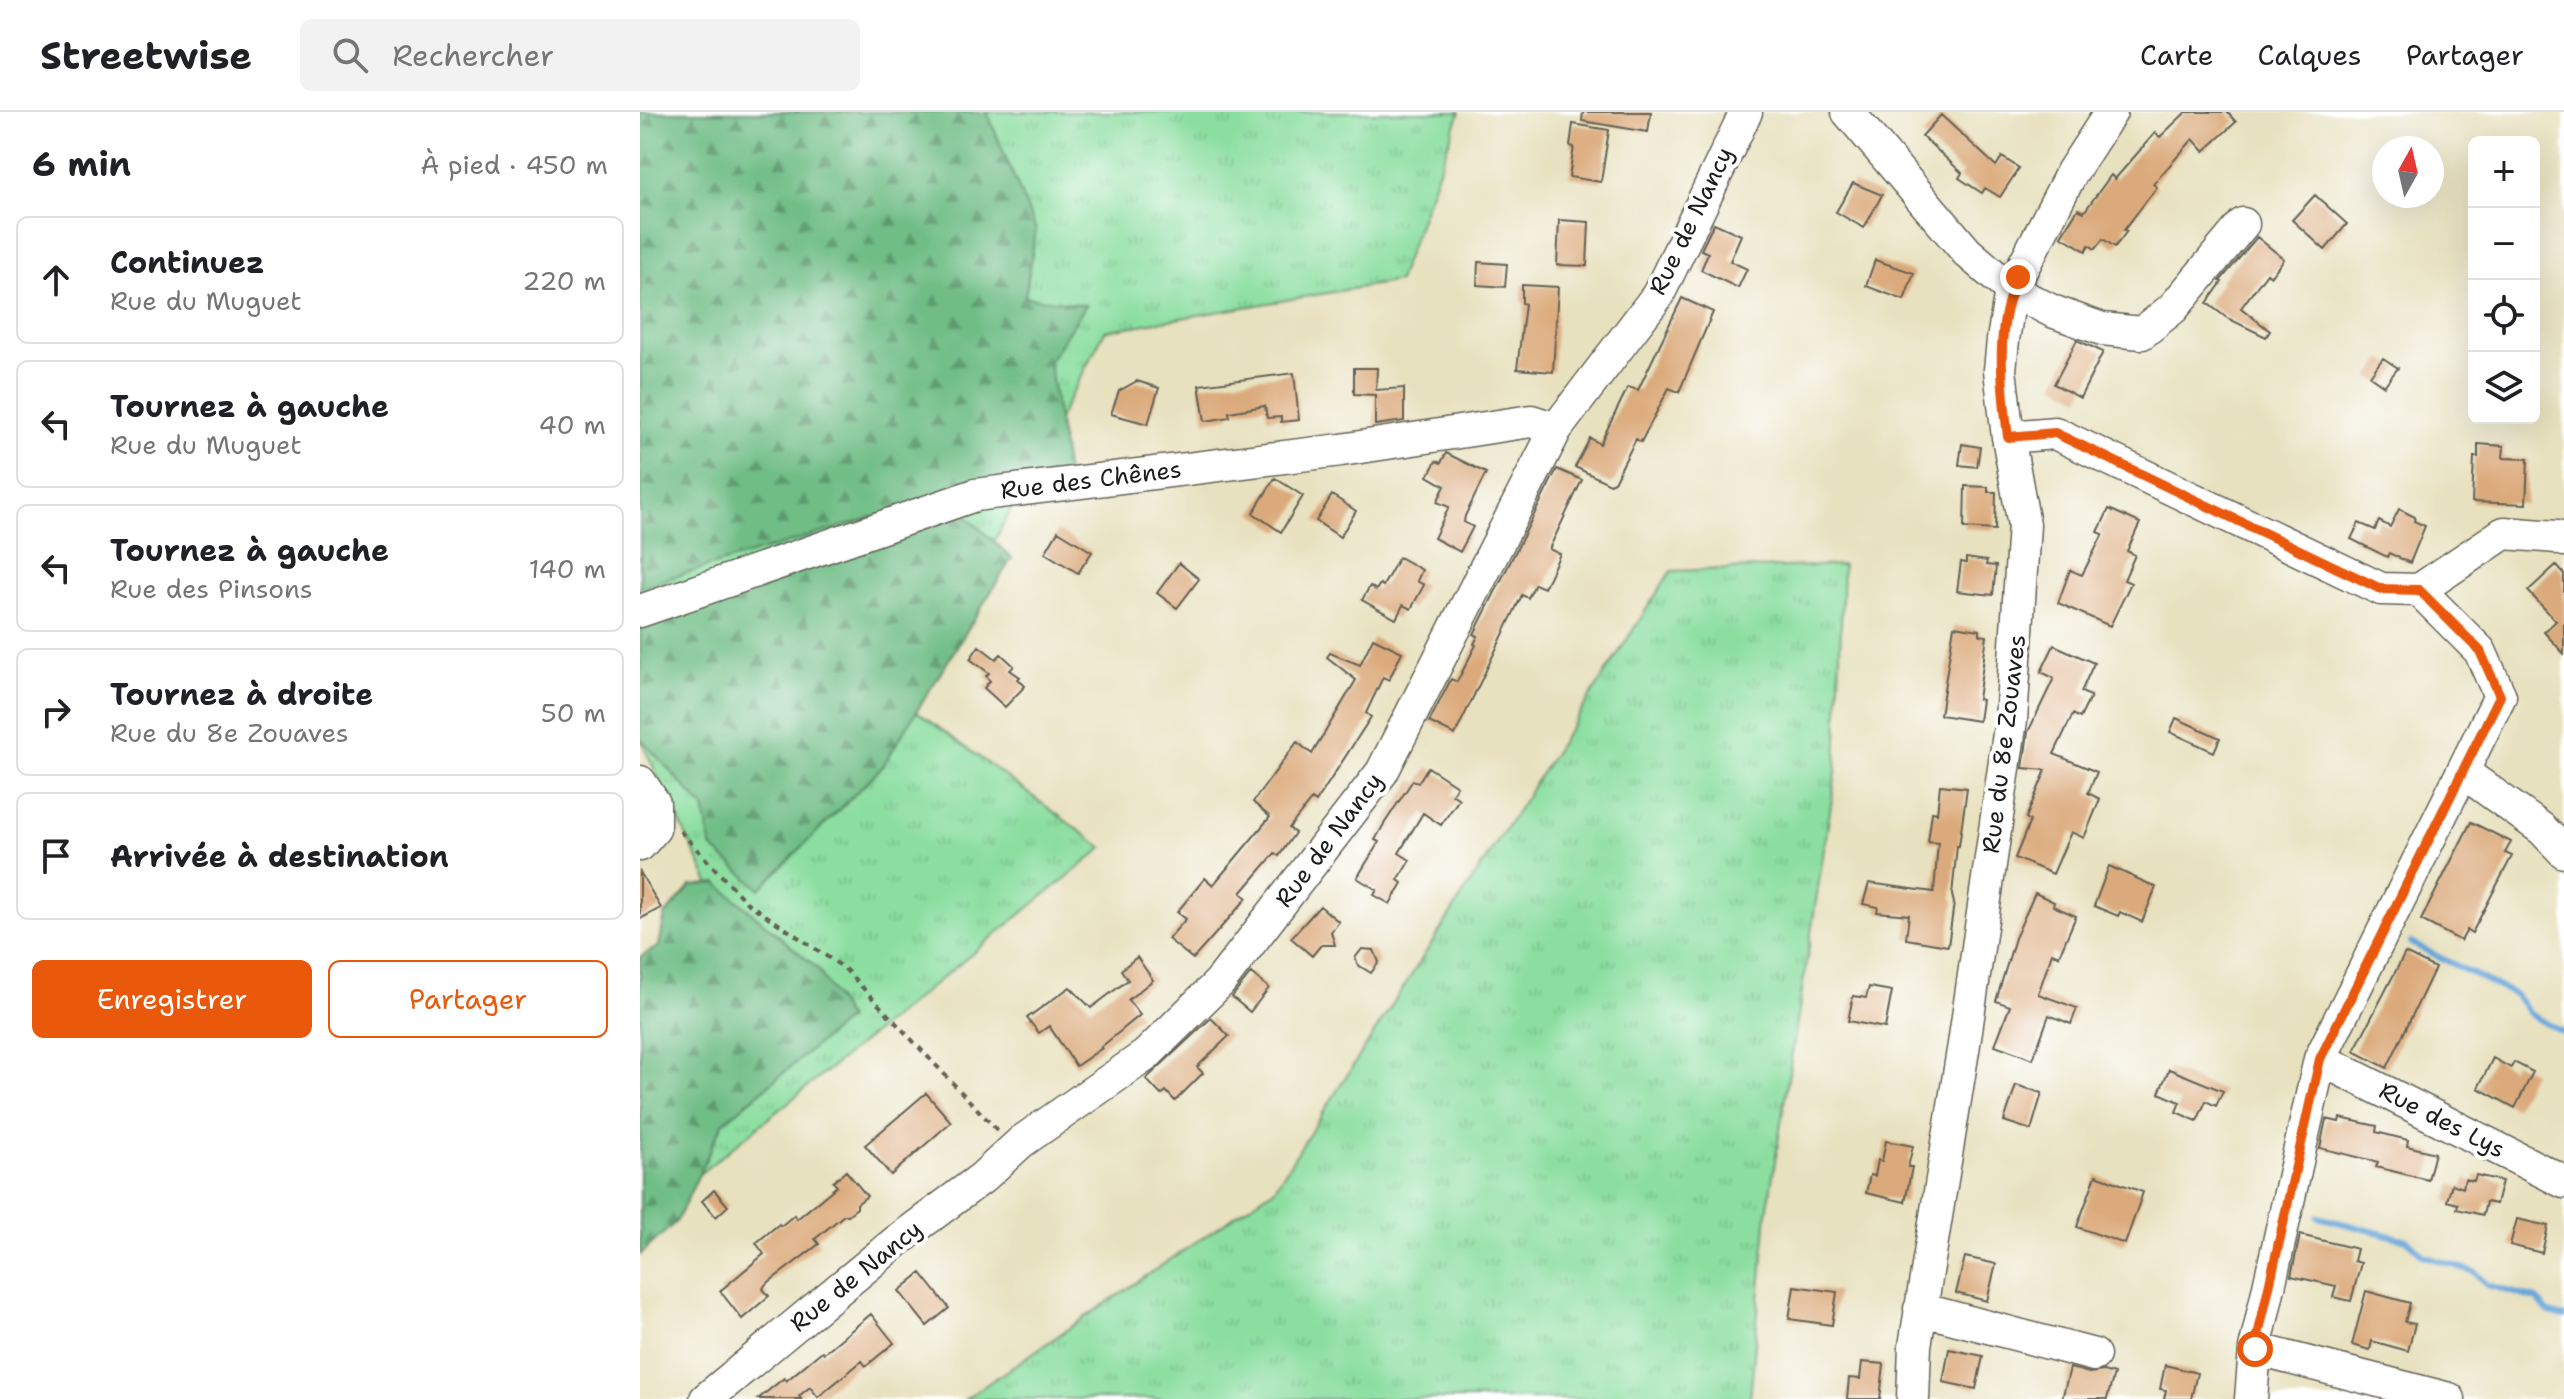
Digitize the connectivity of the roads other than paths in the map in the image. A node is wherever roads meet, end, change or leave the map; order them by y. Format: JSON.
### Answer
{"nodes":[{"id":1,"x":1746,"y":112,"type":"edge"},
{"id":2,"x":1848,"y":112,"type":"edge"},
{"id":3,"x":2111,"y":112,"type":"edge"},
{"id":4,"x":2243,"y":224,"type":"dead end"},
{"id":5,"x":2014,"y":284,"type":"junction"},
{"id":6,"x":1556,"y":429,"type":"junction"},
{"id":7,"x":2008,"y":437,"type":"junction"},
{"id":8,"x":2564,"y":540,"type":"edge"},
{"id":9,"x":2419,"y":590,"type":"junction"},
{"id":10,"x":640,"y":611,"type":"edge"},
{"id":11,"x":2463,"y":772,"type":"junction"},
{"id":12,"x":2564,"y":852,"type":"edge"},
{"id":13,"x":2320,"y":1059,"type":"junction"},
{"id":14,"x":2564,"y":1182,"type":"edge"},
{"id":15,"x":1920,"y":1309,"type":"junction"},
{"id":16,"x":2255,"y":1349,"type":"junction"},
{"id":17,"x":2094,"y":1355,"type":"dead end"},
{"id":18,"x":706,"y":1399,"type":"edge"},
{"id":19,"x":1913,"y":1399,"type":"edge"},
{"id":20,"x":2251,"y":1399,"type":"edge"},
{"id":21,"x":2449,"y":1399,"type":"edge"}],
"edges":[{"from":1,"to":6,"type":"street","name":"Rue de Nancy"},
{"from":2,"to":5,"type":"street"},
{"from":3,"to":5,"type":"street","name":"Rue du 8e Zouaves"},
{"from":4,"to":5,"type":"street"},
{"from":5,"to":7,"type":"street","name":"Rue du 8e Zouaves"},
{"from":6,"to":10,"type":"street","name":"Rue des Chênes"},
{"from":6,"to":18,"type":"street","name":"Rue de Nancy"},
{"from":7,"to":9,"type":"street"},
{"from":7,"to":15,"type":"street","name":"Rue du 8e Zouaves"},
{"from":8,"to":9,"type":"street"},
{"from":9,"to":11,"type":"street"},
{"from":11,"to":12,"type":"street"},
{"from":11,"to":13,"type":"street"},
{"from":13,"to":14,"type":"street","name":"Rue des Lys"},
{"from":13,"to":16,"type":"street"},
{"from":15,"to":17,"type":"street"},
{"from":15,"to":19,"type":"street","name":"Rue du 8e Zouaves"},
{"from":16,"to":20,"type":"street"},
{"from":16,"to":21,"type":"street"}]}
